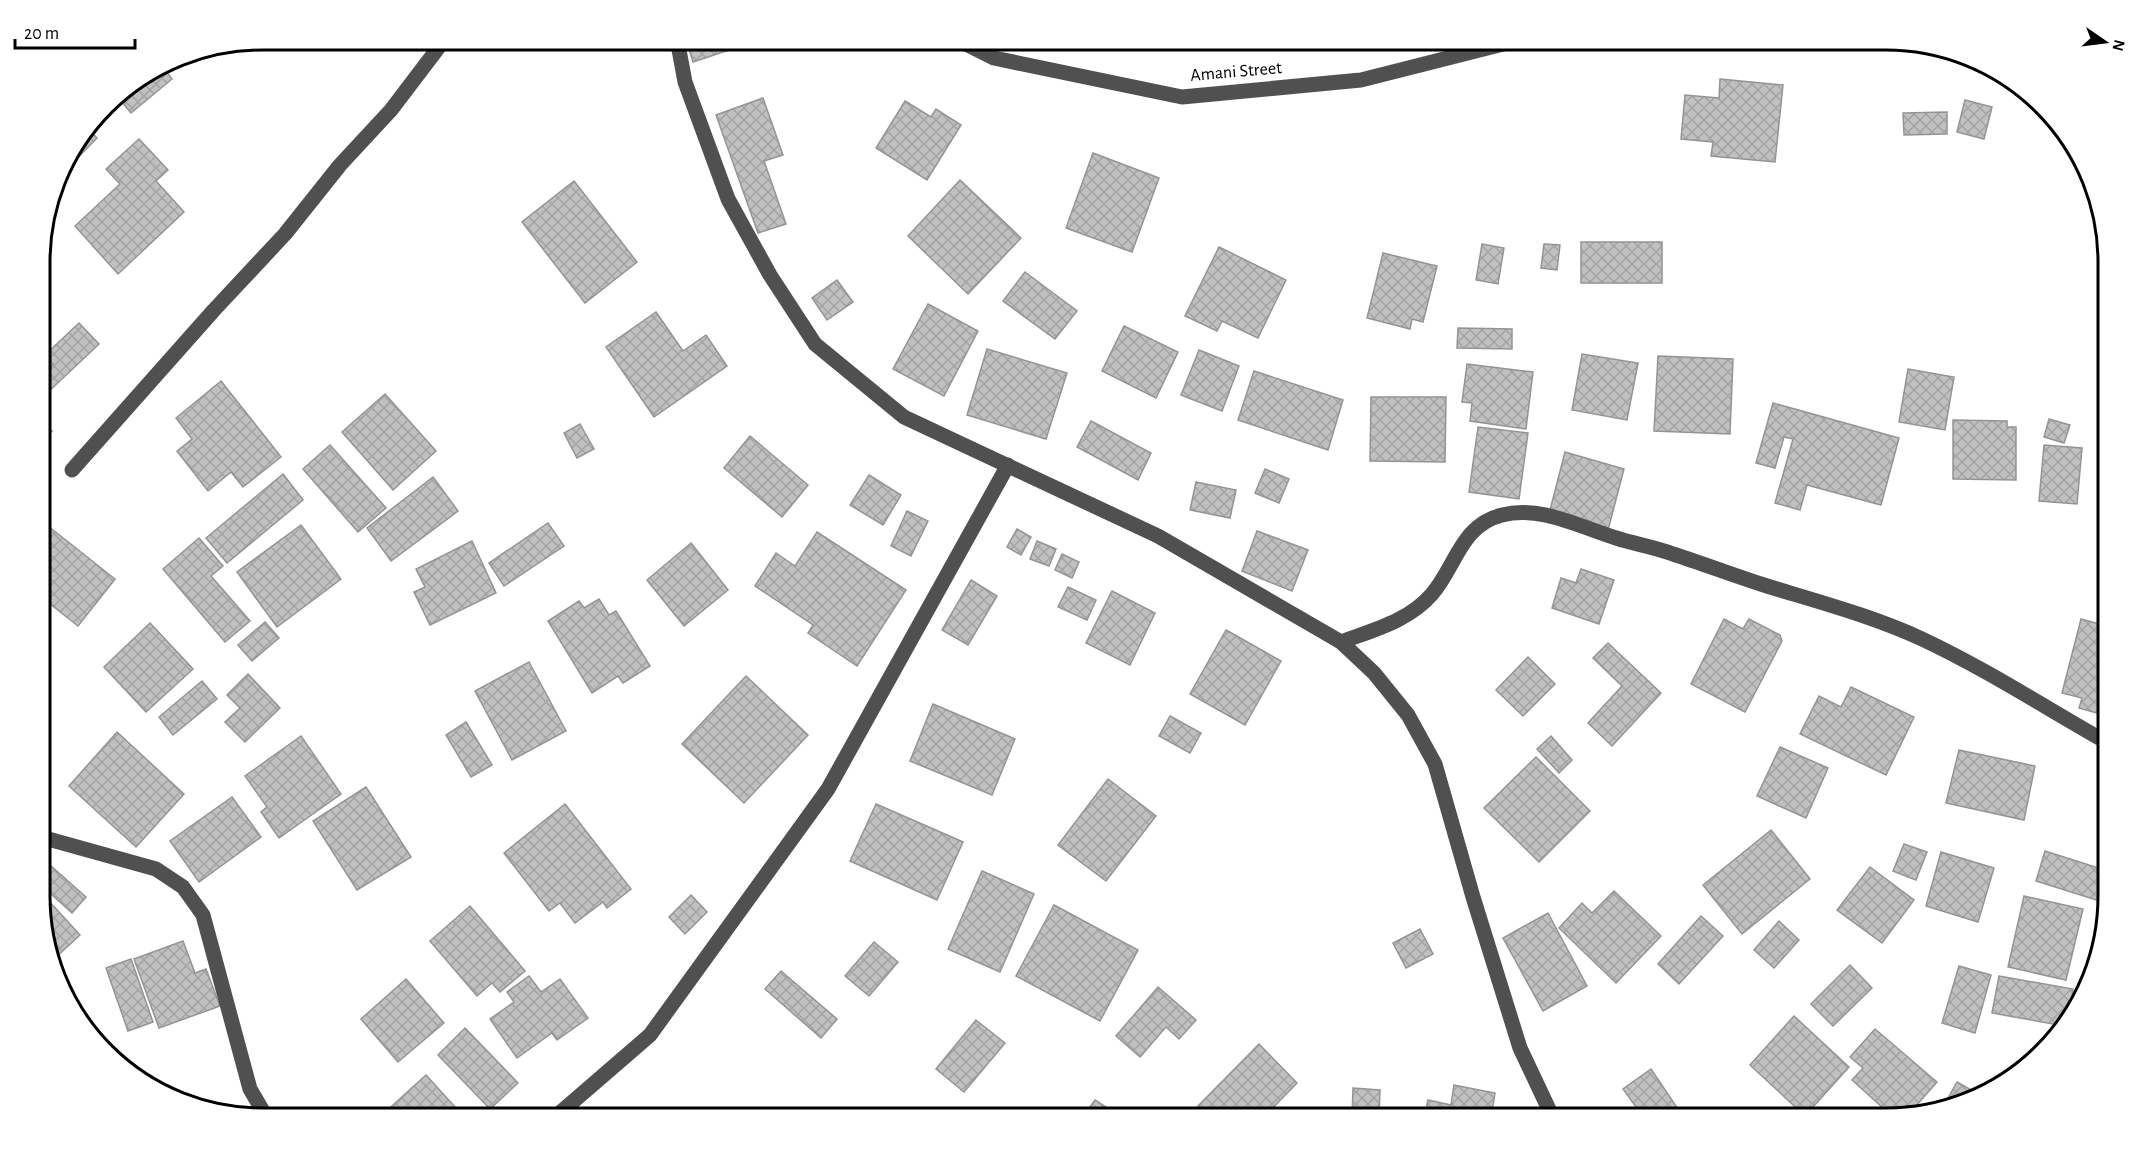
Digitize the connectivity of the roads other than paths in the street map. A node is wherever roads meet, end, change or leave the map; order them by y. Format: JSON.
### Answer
{"nodes":[{"id":1,"x":437,"y":50,"type":"edge"},
{"id":2,"x":679,"y":50,"type":"edge"},
{"id":3,"x":978,"y":50,"type":"edge"},
{"id":4,"x":1480,"y":50,"type":"edge"},
{"id":5,"x":1008,"y":465,"type":"junction"},
{"id":6,"x":72,"y":470,"type":"dead end"},
{"id":7,"x":1341,"y":642,"type":"junction"},
{"id":8,"x":2098,"y":737,"type":"edge"},
{"id":9,"x":50,"y":840,"type":"edge"},
{"id":10,"x":1548,"y":1107,"type":"edge"},
{"id":11,"x":261,"y":1108,"type":"edge"},
{"id":12,"x":566,"y":1108,"type":"edge"}],
"edges":[{"from":1,"to":6,"type":"street"},
{"from":2,"to":5,"type":"street"},
{"from":3,"to":4,"type":"street","name":"Amani Street"},
{"from":5,"to":7,"type":"street"},
{"from":5,"to":12,"type":"street"},
{"from":7,"to":8,"type":"street"},
{"from":7,"to":10,"type":"street"},
{"from":9,"to":11,"type":"street"}]}
